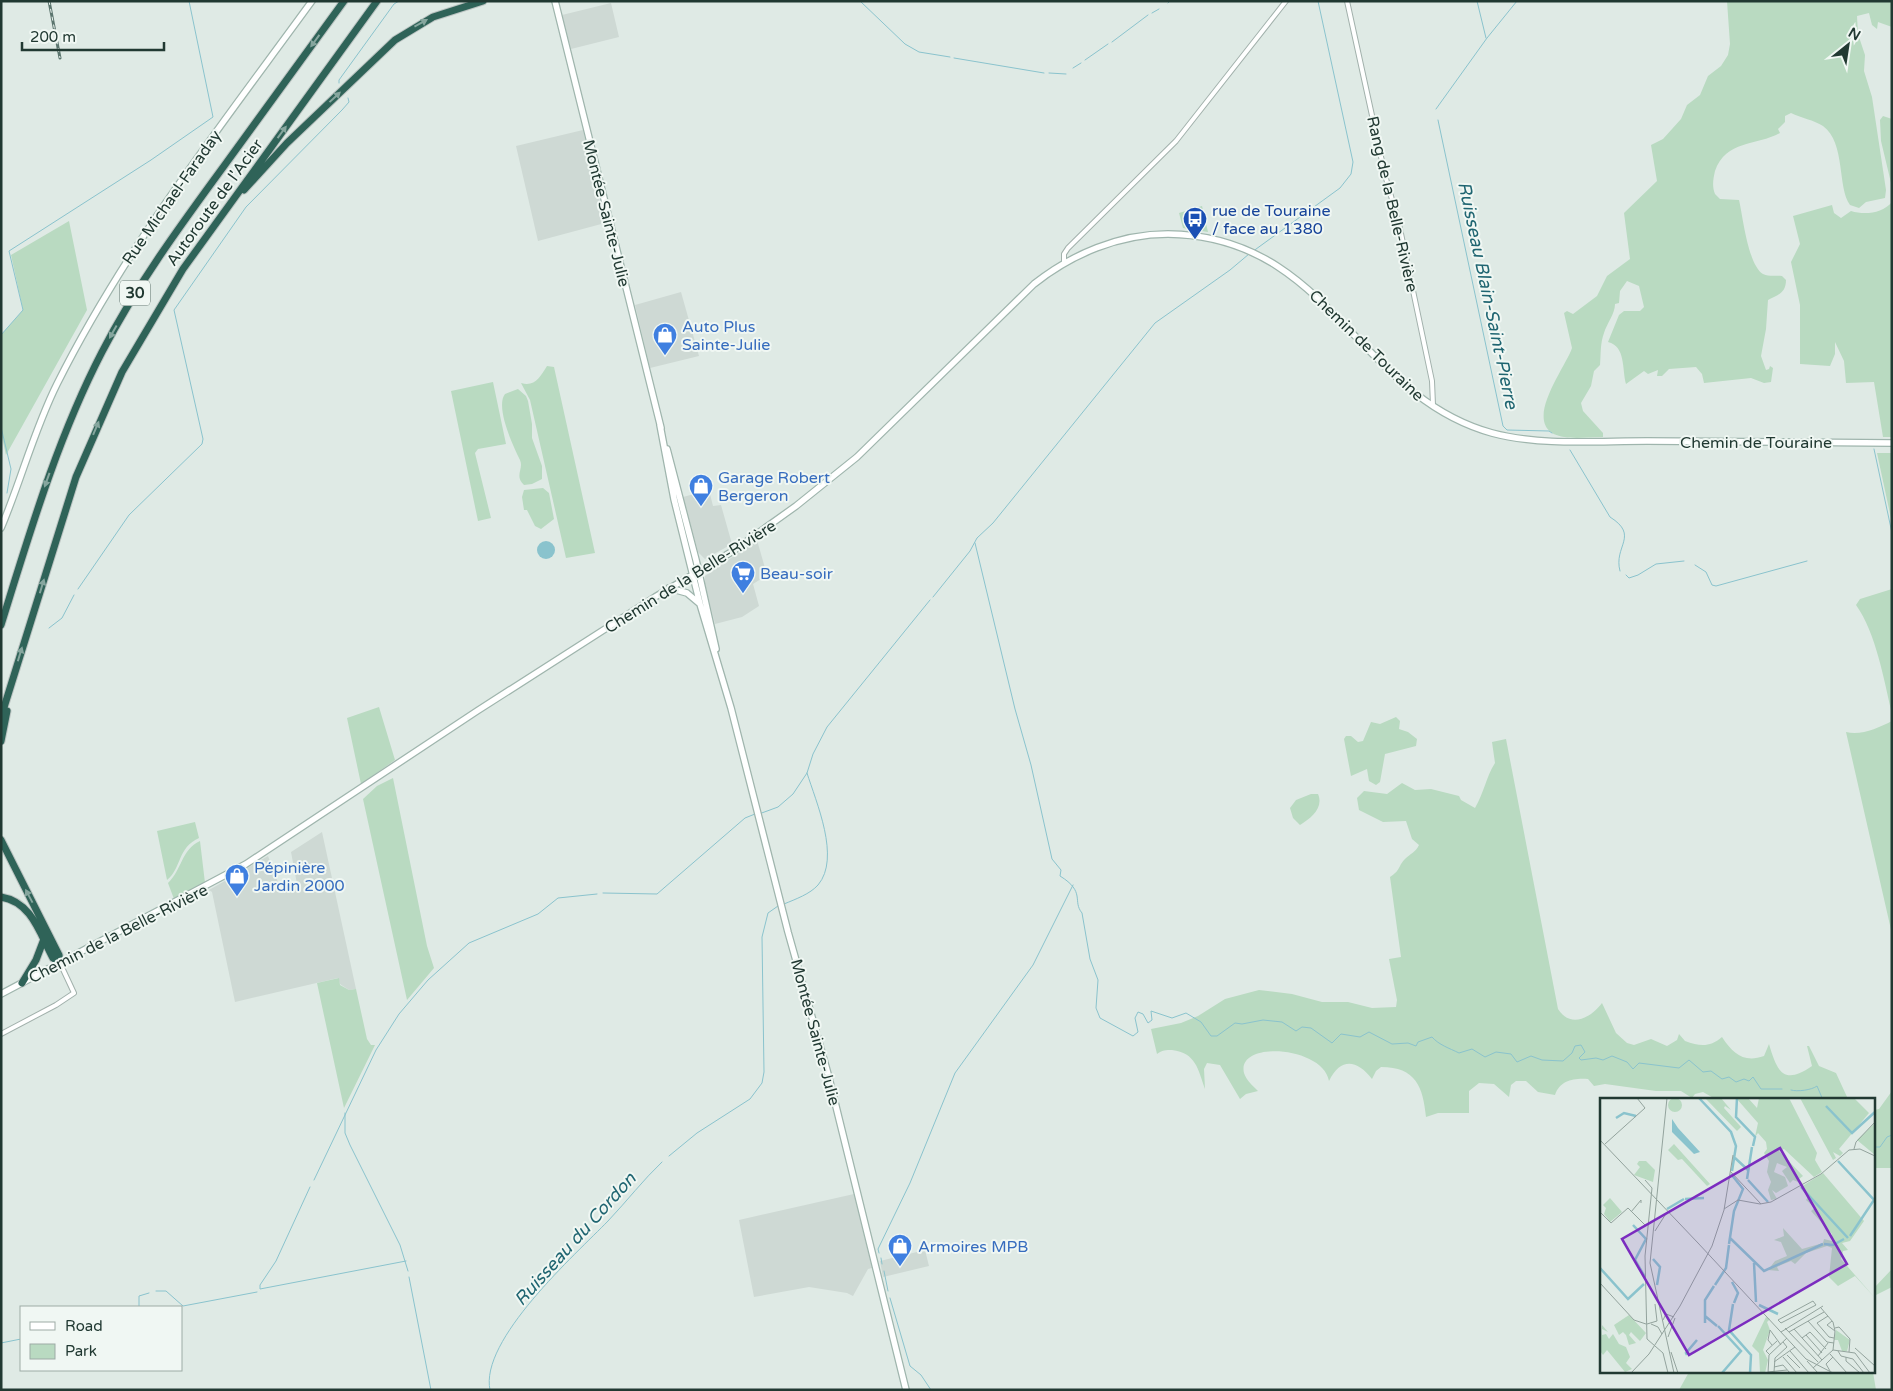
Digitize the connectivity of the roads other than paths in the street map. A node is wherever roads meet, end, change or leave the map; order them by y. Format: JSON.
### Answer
{"nodes":[{"id":1,"x":312,"y":1,"type":"edge"},
{"id":2,"x":344,"y":1,"type":"edge"},
{"id":3,"x":377,"y":1,"type":"edge"},
{"id":4,"x":483,"y":1,"type":"edge"},
{"id":5,"x":555,"y":1,"type":"edge"},
{"id":6,"x":1286,"y":1,"type":"edge"},
{"id":7,"x":1347,"y":1,"type":"edge"},
{"id":8,"x":222,"y":214,"type":"junction"},
{"id":9,"x":1064,"y":263,"type":"junction"},
{"id":10,"x":1432,"y":407,"type":"junction"},
{"id":11,"x":1892,"y":443,"type":"edge"},
{"id":12,"x":1,"y":528,"type":"edge"},
{"id":13,"x":696,"y":573,"type":"junction"},
{"id":14,"x":669,"y":588,"type":"junction"},
{"id":15,"x":700,"y":604,"type":"junction"},
{"id":16,"x":1,"y":625,"type":"edge"},
{"id":17,"x":721,"y":676,"type":"junction"},
{"id":18,"x":14,"y":677,"type":"junction"},
{"id":19,"x":1,"y":717,"type":"edge"},
{"id":20,"x":1,"y":741,"type":"edge"},
{"id":21,"x":1,"y":840,"type":"edge"},
{"id":22,"x":1,"y":897,"type":"edge"},
{"id":23,"x":44,"y":939,"type":"junction"},
{"id":24,"x":60,"y":963,"type":"junction"},
{"id":25,"x":22,"y":983,"type":"junction"},
{"id":26,"x":1,"y":994,"type":"edge"},
{"id":27,"x":1,"y":1034,"type":"edge"},
{"id":28,"x":906,"y":1390,"type":"edge"}],
"edges":[{"from":1,"to":12,"type":"street","name":"Rue Michael-Faraday"},
{"from":2,"to":16,"type":"highway","name":"Autoroute de l'Acier","number":"30","one_way":true},
{"from":8,"to":3,"type":"highway","name":"Autoroute de l'Acier","number":"30","one_way":true},
{"from":8,"to":4,"type":"highway","one_way":true},
{"from":5,"to":13,"type":"street","name":"Montée Sainte-Julie"},
{"from":6,"to":9,"type":"street","name":"Chemin de la Belle-Rivière"},
{"from":7,"to":10,"type":"street","name":"Rang de la Belle-Rivière"},
{"from":18,"to":8,"type":"highway","name":"Autoroute de l'Acier","number":"30","one_way":true},
{"from":9,"to":10,"type":"street","name":"Chemin de Touraine"},
{"from":9,"to":13,"type":"street","name":"Chemin de la Belle-Rivière"},
{"from":10,"to":11,"type":"street","name":"Chemin de Touraine"},
{"from":13,"to":14,"type":"street","name":"Chemin de la Belle-Rivière"},
{"from":13,"to":15,"type":"street","name":"Montée Sainte-Julie"},
{"from":13,"to":17,"type":"street","name":"Montée Sainte-Julie"},
{"from":14,"to":15,"type":"street"},
{"from":14,"to":24,"type":"street","name":"Chemin de la Belle-Rivière"},
{"from":15,"to":17,"type":"street","name":"Montée Sainte-Julie"},
{"from":17,"to":28,"type":"street","name":"Montée Sainte-Julie"},
{"from":18,"to":19,"type":"highway","name":"Autoroute de l'Acier","number":"30"},
{"from":18,"to":20,"type":"highway"},
{"from":24,"to":21,"type":"highway","one_way":true},
{"from":22,"to":23,"type":"highway"},
{"from":23,"to":24,"type":"highway"},
{"from":23,"to":25,"type":"highway"},
{"from":24,"to":25,"type":"street","name":"Chemin de la Belle-Rivière"},
{"from":24,"to":27,"type":"street"},
{"from":25,"to":26,"type":"street","name":"Chemin de la Belle-Rivière"}]}
